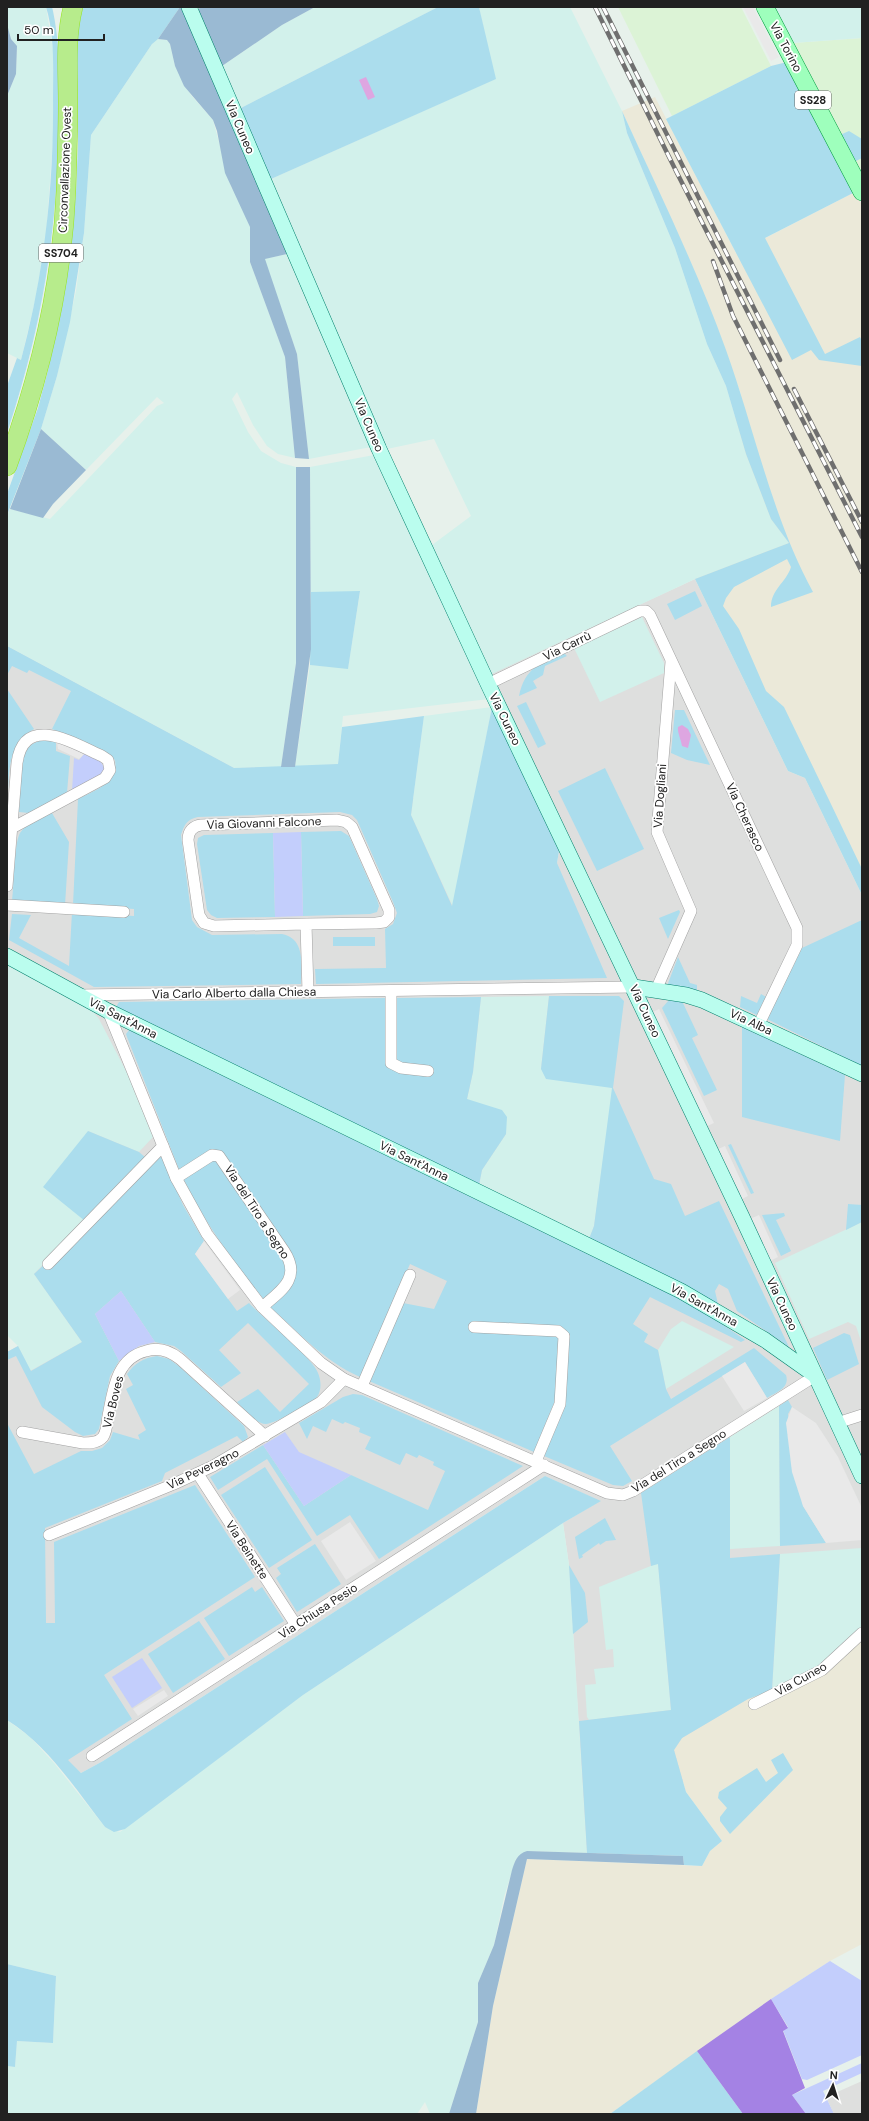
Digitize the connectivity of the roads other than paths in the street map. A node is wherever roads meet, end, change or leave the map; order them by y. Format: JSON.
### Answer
{"nodes":[{"id":1,"x":61,"y":7,"type":"edge"},
{"id":2,"x":73,"y":7,"type":"edge"},
{"id":3,"x":189,"y":7,"type":"edge"},
{"id":4,"x":765,"y":7,"type":"edge"},
{"id":5,"x":67,"y":34,"type":"junction"},
{"id":6,"x":862,"y":192,"type":"edge"},
{"id":7,"x":7,"y":466,"type":"edge"},
{"id":8,"x":646,"y":611,"type":"joint"},
{"id":9,"x":671,"y":661,"type":"junction"},
{"id":10,"x":488,"y":684,"type":"junction"},
{"id":11,"x":12,"y":828,"type":"junction"},
{"id":12,"x":7,"y":886,"type":"edge"},
{"id":13,"x":7,"y":905,"type":"edge"},
{"id":14,"x":124,"y":912,"type":"dead end"},
{"id":15,"x":306,"y":924,"type":"junction"},
{"id":16,"x":7,"y":956,"type":"edge"},
{"id":17,"x":634,"y":987,"type":"junction"},
{"id":18,"x":656,"y":990,"type":"junction"},
{"id":19,"x":391,"y":991,"type":"junction"},
{"id":20,"x":308,"y":992,"type":"junction"},
{"id":21,"x":77,"y":995,"type":"junction"},
{"id":22,"x":108,"y":1011,"type":"junction"},
{"id":23,"x":758,"y":1026,"type":"junction"},
{"id":24,"x":428,"y":1071,"type":"dead end"},
{"id":25,"x":862,"y":1074,"type":"edge"},
{"id":26,"x":163,"y":1146,"type":"junction"},
{"id":27,"x":176,"y":1178,"type":"junction"},
{"id":28,"x":48,"y":1264,"type":"dead end"},
{"id":29,"x":410,"y":1275,"type":"dead end"},
{"id":30,"x":262,"y":1307,"type":"junction"},
{"id":31,"x":474,"y":1327,"type":"dead end"},
{"id":32,"x":815,"y":1376,"type":"junction"},
{"id":33,"x":344,"y":1379,"type":"junction"},
{"id":34,"x":362,"y":1386,"type":"junction"},
{"id":35,"x":862,"y":1415,"type":"edge"},
{"id":36,"x":837,"y":1423,"type":"junction"},
{"id":37,"x":22,"y":1432,"type":"dead end"},
{"id":38,"x":265,"y":1436,"type":"junction"},
{"id":39,"x":540,"y":1463,"type":"junction"},
{"id":40,"x":198,"y":1474,"type":"junction"},
{"id":41,"x":862,"y":1476,"type":"edge"},
{"id":42,"x":49,"y":1535,"type":"dead end"},
{"id":43,"x":296,"y":1625,"type":"junction"},
{"id":44,"x":862,"y":1633,"type":"edge"},
{"id":45,"x":754,"y":1704,"type":"dead end"},
{"id":46,"x":92,"y":1756,"type":"dead end"}],
"edges":[{"from":1,"to":5,"type":"highway","number":"SS704"},
{"from":2,"to":5,"type":"highway","number":"SS704"},
{"from":3,"to":10,"type":"main road","name":"Via Cuneo"},
{"from":4,"to":6,"type":"main road","name":"Via Torino","number":"SS28"},
{"from":5,"to":7,"type":"highway","name":"Circonvallazione Ovest","number":"SS704"},
{"from":8,"to":9,"type":"street","name":"Via Cherasco"},
{"from":8,"to":10,"type":"street","name":"Via Carrù"},
{"from":9,"to":18,"type":"street","name":"Via Dogliani"},
{"from":9,"to":23,"type":"street","name":"Via Cherasco"},
{"from":10,"to":17,"type":"main road","name":"Via Cuneo"},
{"from":11,"to":11,"type":"street"},
{"from":11,"to":12,"type":"street"},
{"from":13,"to":14,"type":"street"},
{"from":15,"to":15,"type":"street","name":"Via Giovanni Falcone"},
{"from":15,"to":20,"type":"street"},
{"from":16,"to":21,"type":"main road","name":"Via Sant'Anna"},
{"from":17,"to":18,"type":"main road","name":"Via Alba"},
{"from":17,"to":19,"type":"street","name":"Via Carlo Alberto dalla Chiesa"},
{"from":17,"to":32,"type":"main road","name":"Via Cuneo"},
{"from":18,"to":23,"type":"main road","name":"Via Alba"},
{"from":19,"to":20,"type":"street","name":"Via Carlo Alberto dalla Chiesa"},
{"from":19,"to":24,"type":"street"},
{"from":20,"to":21,"type":"street","name":"Via Carlo Alberto dalla Chiesa"},
{"from":21,"to":22,"type":"main road","name":"Via Sant'Anna"},
{"from":22,"to":26,"type":"street","name":"Via del Tiro a Segno"},
{"from":22,"to":32,"type":"main road","name":"Via Sant'Anna"},
{"from":23,"to":25,"type":"main road","name":"Via Alba"},
{"from":26,"to":27,"type":"street","name":"Via del Tiro a Segno"},
{"from":26,"to":28,"type":"street"},
{"from":27,"to":30,"type":"street","name":"Via del Tiro a Segno"},
{"from":27,"to":30,"type":"street","name":"Via del Tiro a Segno"},
{"from":29,"to":34,"type":"street"},
{"from":30,"to":33,"type":"street","name":"Via del Tiro a Segno"},
{"from":31,"to":39,"type":"street"},
{"from":32,"to":36,"type":"main road","name":"Via Cuneo"},
{"from":32,"to":39,"type":"street","name":"Via del Tiro a Segno"},
{"from":33,"to":34,"type":"street","name":"Via del Tiro a Segno"},
{"from":33,"to":38,"type":"street","name":"Via Peveragno"},
{"from":34,"to":39,"type":"street","name":"Via del Tiro a Segno"},
{"from":35,"to":36,"type":"street"},
{"from":36,"to":41,"type":"main road","name":"Via Cuneo"},
{"from":37,"to":38,"type":"street","name":"Via Boves"},
{"from":38,"to":40,"type":"street","name":"Via Peveragno"},
{"from":39,"to":43,"type":"street","name":"Via Chiusa Pesio"},
{"from":40,"to":42,"type":"street","name":"Via Peveragno"},
{"from":40,"to":43,"type":"street","name":"Via Beinette"},
{"from":43,"to":46,"type":"street","name":"Via Chiusa Pesio"},
{"from":44,"to":45,"type":"street","name":"Via Cuneo"}]}
